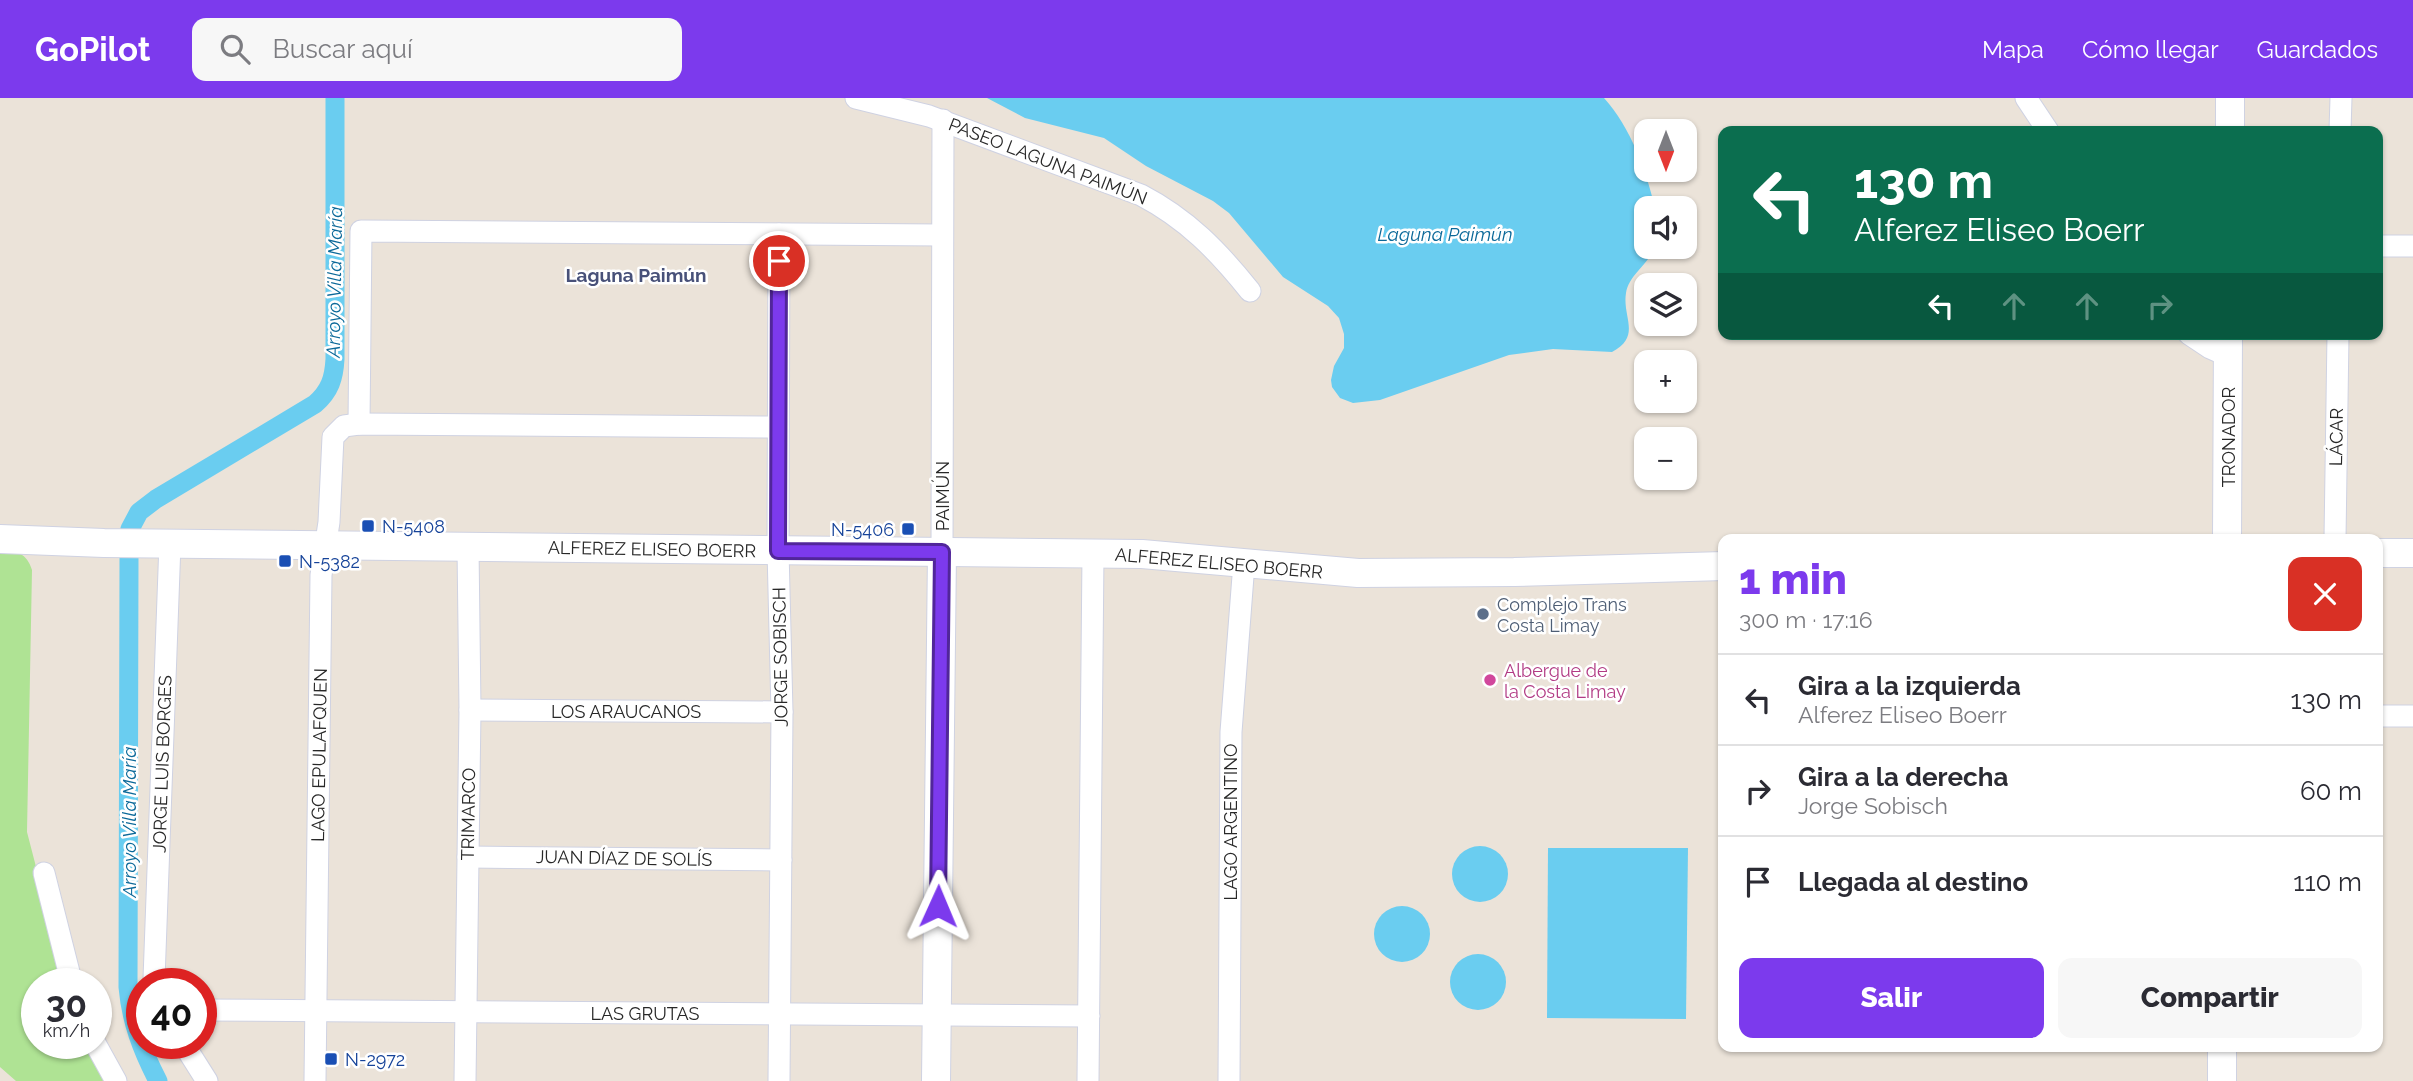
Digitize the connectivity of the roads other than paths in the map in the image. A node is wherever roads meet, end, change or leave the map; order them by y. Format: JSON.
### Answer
{"nodes":[{"id":1,"x":856,"y":98,"type":"edge"},
{"id":2,"x":2026,"y":98,"type":"edge"},
{"id":3,"x":2230,"y":98,"type":"edge"},
{"id":4,"x":2341,"y":98,"type":"edge"},
{"id":5,"x":943,"y":120,"type":"junction"},
{"id":6,"x":2045,"y":126,"type":"edge"},
{"id":7,"x":2230,"y":126,"type":"edge"},
{"id":8,"x":2340,"y":126,"type":"edge"},
{"id":9,"x":779,"y":234,"type":"junction"},
{"id":10,"x":942,"y":235,"type":"junction"},
{"id":11,"x":2383,"y":246,"type":"edge"},
{"id":12,"x":2413,"y":246,"type":"edge"},
{"id":13,"x":1250,"y":291,"type":"dead end"},
{"id":14,"x":2198,"y":340,"type":"edge"},
{"id":15,"x":2338,"y":340,"type":"edge"},
{"id":16,"x":2228,"y":345,"type":"edge"},
{"id":17,"x":359,"y":424,"type":"junction"},
{"id":18,"x":778,"y":427,"type":"junction"},
{"id":19,"x":2227,"y":534,"type":"edge"},
{"id":20,"x":2335,"y":534,"type":"edge"},
{"id":21,"x":0,"y":539,"type":"edge"},
{"id":22,"x":170,"y":543,"type":"junction"},
{"id":23,"x":325,"y":545,"type":"junction"},
{"id":24,"x":468,"y":547,"type":"junction"},
{"id":25,"x":778,"y":551,"type":"junction"},
{"id":26,"x":942,"y":552,"type":"junction"},
{"id":27,"x":2383,"y":553,"type":"edge"},
{"id":28,"x":2413,"y":553,"type":"edge"},
{"id":29,"x":1093,"y":554,"type":"junction"},
{"id":30,"x":1244,"y":563,"type":"junction"},
{"id":31,"x":1718,"y":566,"type":"edge"},
{"id":32,"x":470,"y":710,"type":"junction"},
{"id":33,"x":782,"y":712,"type":"junction"},
{"id":34,"x":2383,"y":716,"type":"edge"},
{"id":35,"x":2413,"y":716,"type":"edge"},
{"id":36,"x":468,"y":857,"type":"junction"},
{"id":37,"x":781,"y":860,"type":"junction"},
{"id":38,"x":44,"y":873,"type":"dead end"},
{"id":39,"x":68,"y":968,"type":"edge"},
{"id":40,"x":155,"y":968,"type":"edge"},
{"id":41,"x":217,"y":1010,"type":"edge"},
{"id":42,"x":316,"y":1011,"type":"junction"},
{"id":43,"x":466,"y":1012,"type":"junction"},
{"id":44,"x":780,"y":1014,"type":"junction"},
{"id":45,"x":937,"y":1015,"type":"junction"},
{"id":46,"x":1088,"y":1016,"type":"junction"},
{"id":47,"x":2222,"y":1052,"type":"edge"},
{"id":48,"x":104,"y":1059,"type":"edge"},
{"id":49,"x":193,"y":1059,"type":"edge"},
{"id":50,"x":116,"y":1081,"type":"edge"},
{"id":51,"x":207,"y":1081,"type":"edge"},
{"id":52,"x":315,"y":1081,"type":"edge"},
{"id":53,"x":465,"y":1081,"type":"edge"},
{"id":54,"x":779,"y":1081,"type":"edge"},
{"id":55,"x":936,"y":1081,"type":"edge"},
{"id":56,"x":1088,"y":1081,"type":"edge"},
{"id":57,"x":1229,"y":1081,"type":"edge"},
{"id":58,"x":2222,"y":1081,"type":"edge"}],
"edges":[{"from":1,"to":5,"type":"street","name":"PASEO LAGUNA PAIMÚN"},
{"from":2,"to":6,"type":"street"},
{"from":3,"to":7,"type":"street"},
{"from":4,"to":8,"type":"street"},
{"from":5,"to":10,"type":"street","name":"PAIMÚN"},
{"from":5,"to":13,"type":"street","name":"PASEO LAGUNA PAIMÚN"},
{"from":9,"to":10,"type":"street"},
{"from":9,"to":17,"type":"street"},
{"from":9,"to":18,"type":"street","name":"JORGE SOBISCH"},
{"from":10,"to":26,"type":"street","name":"PAIMÚN"},
{"from":11,"to":12,"type":"street"},
{"from":14,"to":16,"type":"street"},
{"from":15,"to":20,"type":"street","name":"LÁCAR"},
{"from":16,"to":19,"type":"street","name":"TRONADOR"},
{"from":17,"to":18,"type":"street"},
{"from":17,"to":23,"type":"street","name":"LAGO EPULAFQUEN"},
{"from":18,"to":25,"type":"street","name":"JORGE SOBISCH"},
{"from":21,"to":22,"type":"street","name":"ALFEREZ ELISEO BOERR"},
{"from":22,"to":23,"type":"street","name":"ALFEREZ ELISEO BOERR"},
{"from":22,"to":40,"type":"street","name":"JORGE LUIS BORGES"},
{"from":23,"to":24,"type":"street","name":"ALFEREZ ELISEO BOERR"},
{"from":23,"to":42,"type":"street","name":"LAGO EPULAFQUEN"},
{"from":24,"to":25,"type":"street","name":"ALFEREZ ELISEO BOERR"},
{"from":24,"to":32,"type":"street","name":"TRIMARCO"},
{"from":25,"to":26,"type":"street","name":"ALFEREZ ELISEO BOERR"},
{"from":25,"to":33,"type":"street","name":"JORGE SOBISCH"},
{"from":26,"to":29,"type":"street","name":"ALFEREZ ELISEO BOERR"},
{"from":26,"to":45,"type":"street","name":"PAIMÚN"},
{"from":27,"to":28,"type":"street"},
{"from":29,"to":30,"type":"street","name":"ALFEREZ ELISEO BOERR"},
{"from":29,"to":46,"type":"street"},
{"from":30,"to":31,"type":"street","name":"ALFEREZ ELISEO BOERR"},
{"from":30,"to":57,"type":"street","name":"LAGO ARGENTINO"},
{"from":32,"to":33,"type":"street","name":"LOS ARAUCANOS"},
{"from":32,"to":36,"type":"street","name":"TRIMARCO"},
{"from":33,"to":37,"type":"street","name":"JORGE SOBISCH"},
{"from":34,"to":35,"type":"street"},
{"from":36,"to":37,"type":"street","name":"JUAN DÍAZ DE SOLÍS"},
{"from":36,"to":43,"type":"street","name":"TRIMARCO"},
{"from":37,"to":44,"type":"street","name":"JORGE SOBISCH"},
{"from":38,"to":39,"type":"street"},
{"from":41,"to":42,"type":"street","name":"LAS GRUTAS"},
{"from":42,"to":43,"type":"street","name":"LAS GRUTAS"},
{"from":42,"to":52,"type":"street","name":"LAGO EPULAFQUEN"},
{"from":43,"to":44,"type":"street","name":"LAS GRUTAS"},
{"from":43,"to":53,"type":"street","name":"TRIMARCO"},
{"from":44,"to":45,"type":"street","name":"LAS GRUTAS"},
{"from":44,"to":54,"type":"street","name":"JORGE SOBISCH"},
{"from":45,"to":46,"type":"street","name":"LAS GRUTAS"},
{"from":45,"to":55,"type":"street","name":"PAIMÚN"},
{"from":46,"to":56,"type":"street"},
{"from":47,"to":58,"type":"street"},
{"from":48,"to":50,"type":"street"},
{"from":49,"to":51,"type":"street"}]}
